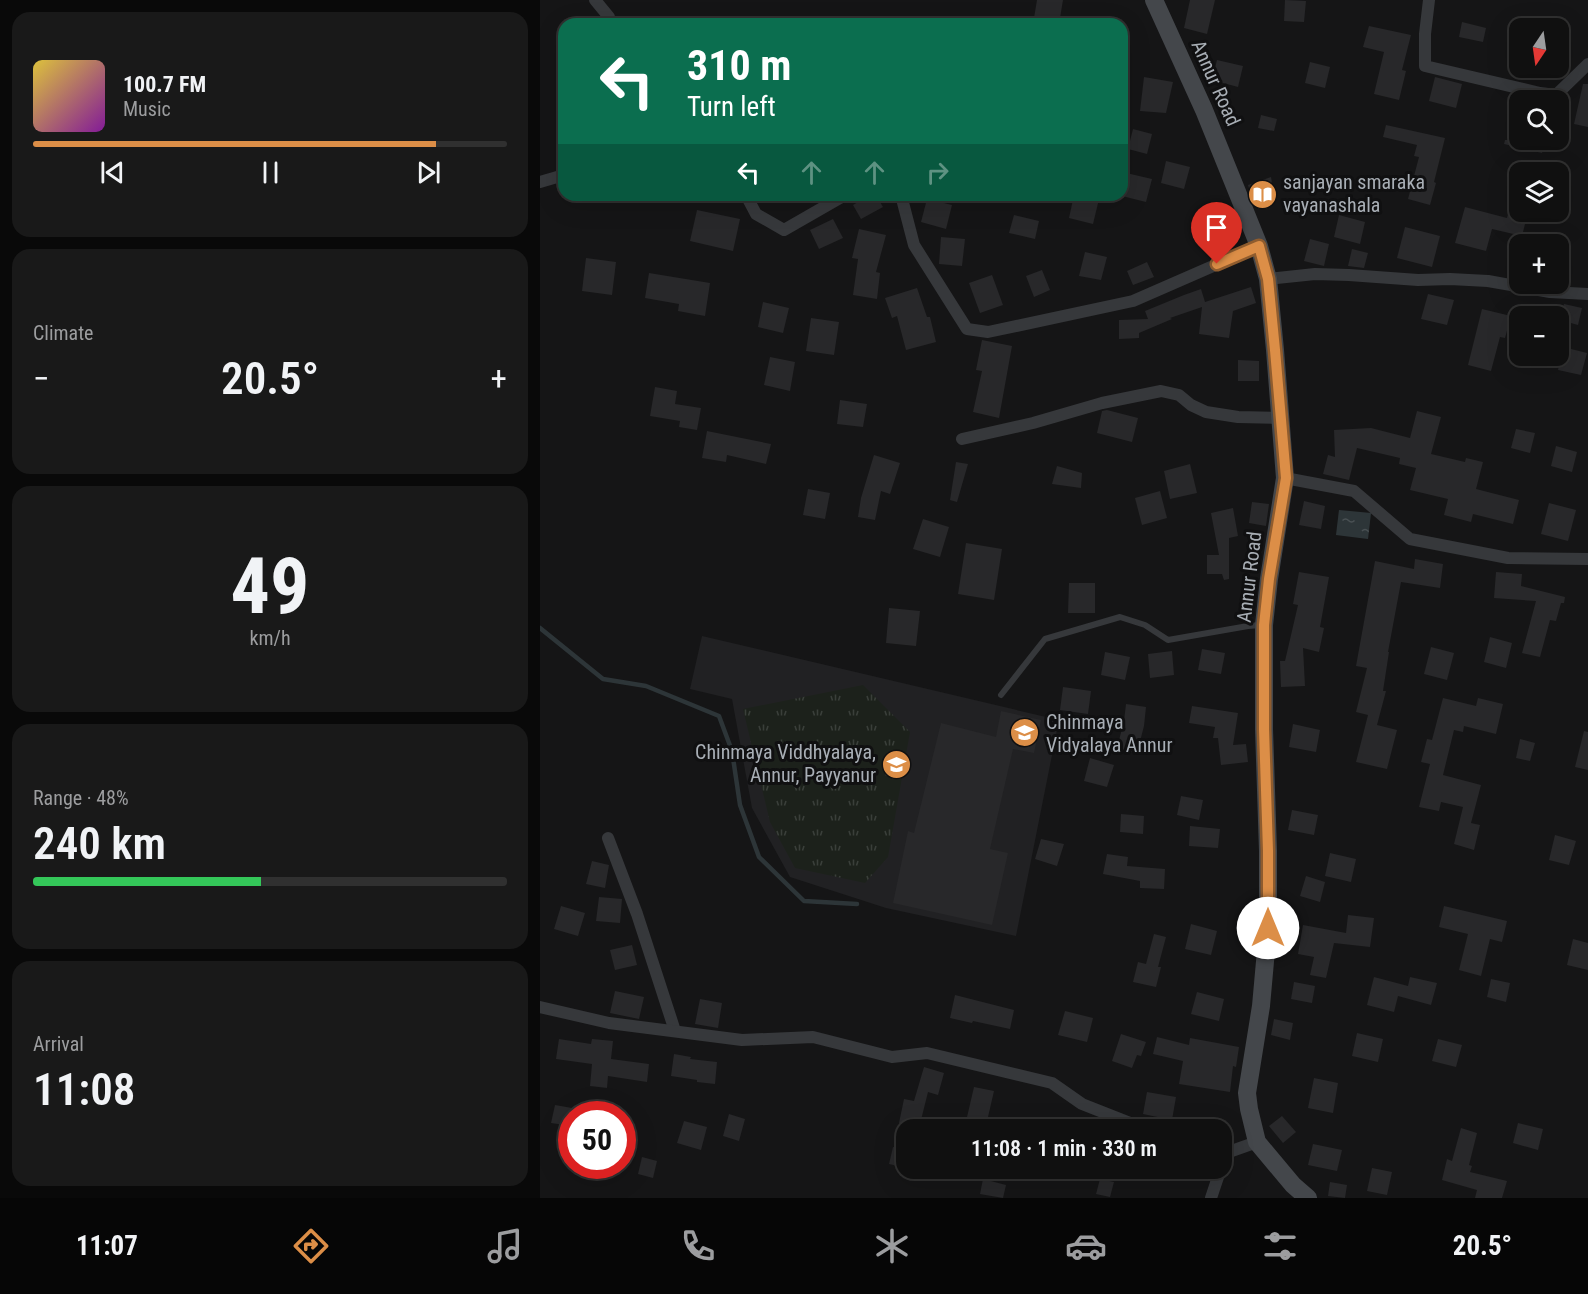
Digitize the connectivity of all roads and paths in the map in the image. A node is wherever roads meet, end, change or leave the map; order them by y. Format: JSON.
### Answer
{"nodes":[{"id":1,"x":595,"y":0,"type":"edge"},
{"id":2,"x":1154,"y":0,"type":"edge"},
{"id":3,"x":1429,"y":0,"type":"edge"},
{"id":4,"x":609,"y":17,"type":"dead end"},
{"id":5,"x":1588,"y":64,"type":"edge"},
{"id":6,"x":558,"y":177,"type":"edge"},
{"id":7,"x":540,"y":182,"type":"edge"},
{"id":8,"x":749,"y":201,"type":"edge"},
{"id":9,"x":835,"y":201,"type":"edge"},
{"id":10,"x":903,"y":201,"type":"edge"},
{"id":11,"x":1259,"y":246,"type":"junction"},
{"id":12,"x":1268,"y":279,"type":"junction"},
{"id":13,"x":1588,"y":294,"type":"edge"},
{"id":14,"x":1281,"y":418,"type":"junction"},
{"id":15,"x":962,"y":439,"type":"dead end"},
{"id":16,"x":1286,"y":478,"type":"junction"},
{"id":17,"x":1588,"y":559,"type":"edge"},
{"id":18,"x":1264,"y":625,"type":"junction"},
{"id":19,"x":1001,"y":695,"type":"dead end"},
{"id":20,"x":608,"y":838,"type":"dead end"},
{"id":21,"x":540,"y":1006,"type":"edge"},
{"id":22,"x":675,"y":1031,"type":"junction"},
{"id":23,"x":1120,"y":1119,"type":"edge"},
{"id":24,"x":1257,"y":1142,"type":"junction"},
{"id":25,"x":1232,"y":1150,"type":"edge"},
{"id":26,"x":1217,"y":1179,"type":"edge"},
{"id":27,"x":1211,"y":1198,"type":"edge"},
{"id":28,"x":1308,"y":1198,"type":"edge"}],
"edges":[{"from":1,"to":4,"type":"street"},
{"from":2,"to":11,"type":"main road","name":"Annur Road"},
{"from":3,"to":5,"type":"street"},
{"from":6,"to":7,"type":"street"},
{"from":8,"to":9,"type":"street"},
{"from":10,"to":11,"type":"street"},
{"from":11,"to":12,"type":"main road","name":"Annur Road"},
{"from":12,"to":13,"type":"street"},
{"from":12,"to":14,"type":"main road","name":"Annur Road"},
{"from":14,"to":15,"type":"street"},
{"from":14,"to":16,"type":"main road","name":"Annur Road"},
{"from":16,"to":17,"type":"street"},
{"from":16,"to":18,"type":"main road","name":"Annur Road"},
{"from":18,"to":19,"type":"lane"},
{"from":18,"to":24,"type":"main road","name":"Annur Road"},
{"from":20,"to":22,"type":"street"},
{"from":21,"to":22,"type":"street"},
{"from":22,"to":23,"type":"street"},
{"from":24,"to":25,"type":"street"},
{"from":24,"to":28,"type":"main road","name":"Annur Road"},
{"from":26,"to":27,"type":"street"}]}
